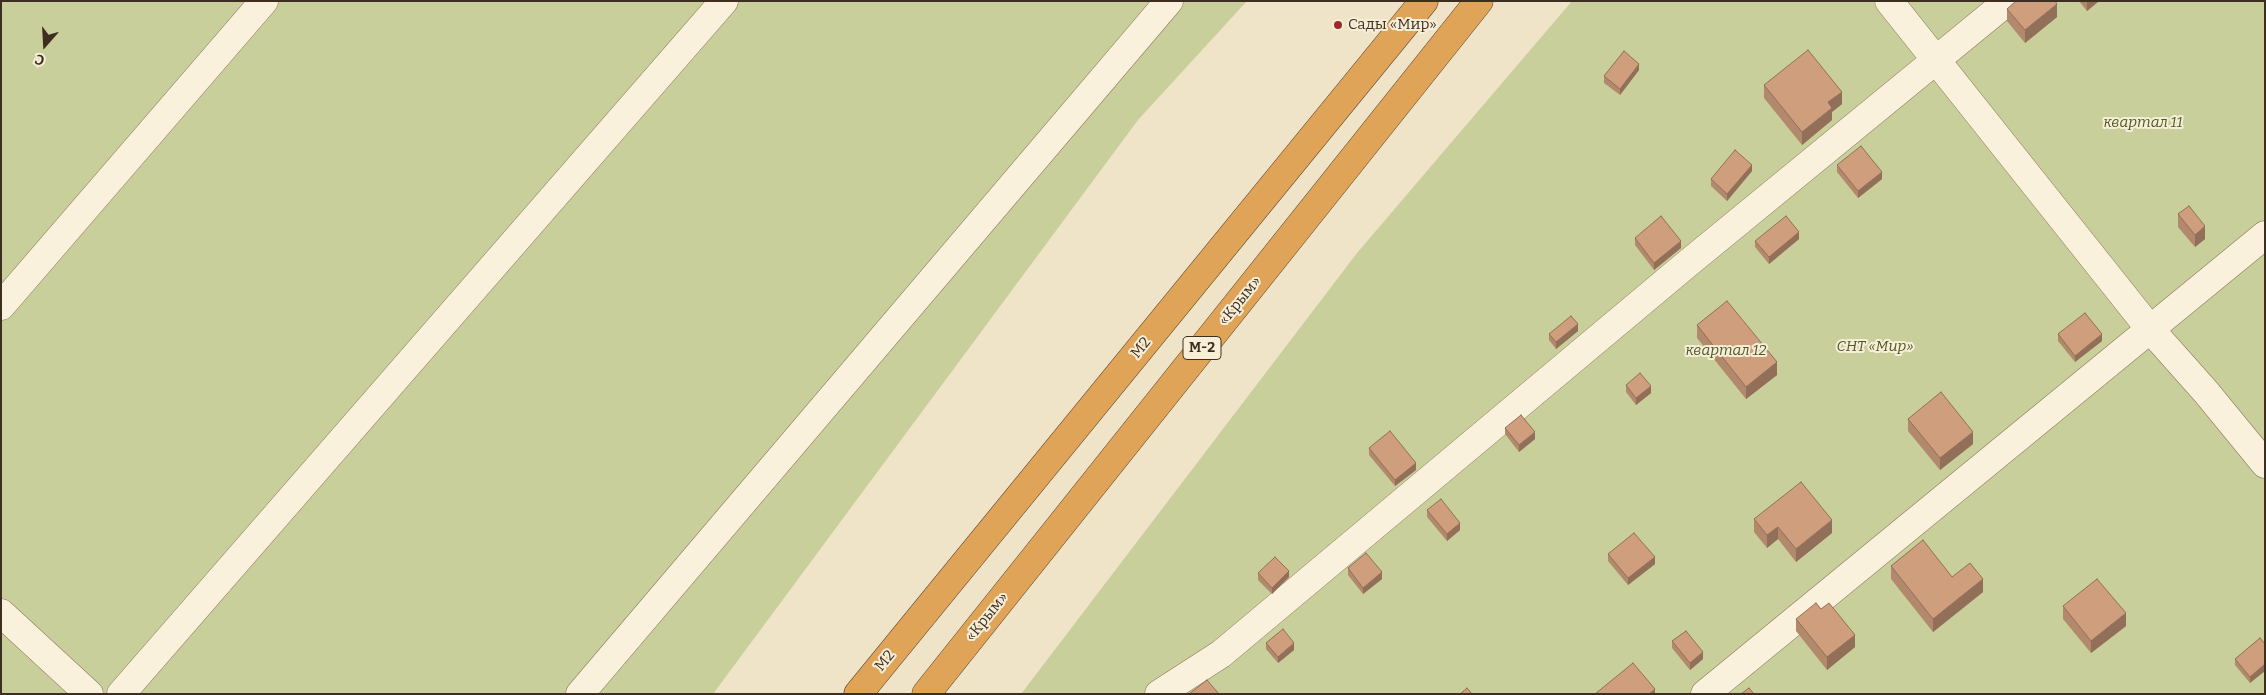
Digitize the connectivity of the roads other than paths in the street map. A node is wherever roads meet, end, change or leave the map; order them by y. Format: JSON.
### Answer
{"nodes":[{"id":1,"x":264,"y":1,"type":"edge"},
{"id":2,"x":724,"y":1,"type":"edge"},
{"id":3,"x":1169,"y":1,"type":"edge"},
{"id":4,"x":1424,"y":1,"type":"edge"},
{"id":5,"x":1479,"y":1,"type":"edge"},
{"id":6,"x":1889,"y":1,"type":"edge"},
{"id":7,"x":2008,"y":1,"type":"edge"},
{"id":8,"x":1936,"y":61,"type":"junction"},
{"id":9,"x":2265,"y":235,"type":"edge"},
{"id":10,"x":1,"y":306,"type":"edge"},
{"id":11,"x":2150,"y":329,"type":"junction"},
{"id":12,"x":2265,"y":464,"type":"edge"},
{"id":13,"x":1,"y":613,"type":"edge"},
{"id":14,"x":89,"y":694,"type":"edge"},
{"id":15,"x":122,"y":694,"type":"edge"},
{"id":16,"x":580,"y":694,"type":"edge"},
{"id":17,"x":858,"y":694,"type":"edge"},
{"id":18,"x":926,"y":694,"type":"edge"},
{"id":19,"x":1159,"y":694,"type":"edge"},
{"id":20,"x":1705,"y":694,"type":"edge"}],
"edges":[{"from":1,"to":10,"type":"street"},
{"from":2,"to":15,"type":"street"},
{"from":3,"to":16,"type":"street"},
{"from":4,"to":17,"type":"highway","name":"М2"},
{"from":5,"to":18,"type":"highway","name":"«Крым»","number":"М-2"},
{"from":6,"to":8,"type":"street"},
{"from":7,"to":8,"type":"street"},
{"from":8,"to":11,"type":"street"},
{"from":8,"to":19,"type":"street"},
{"from":9,"to":11,"type":"street"},
{"from":11,"to":12,"type":"street"},
{"from":11,"to":20,"type":"street"},
{"from":13,"to":14,"type":"street"}]}
